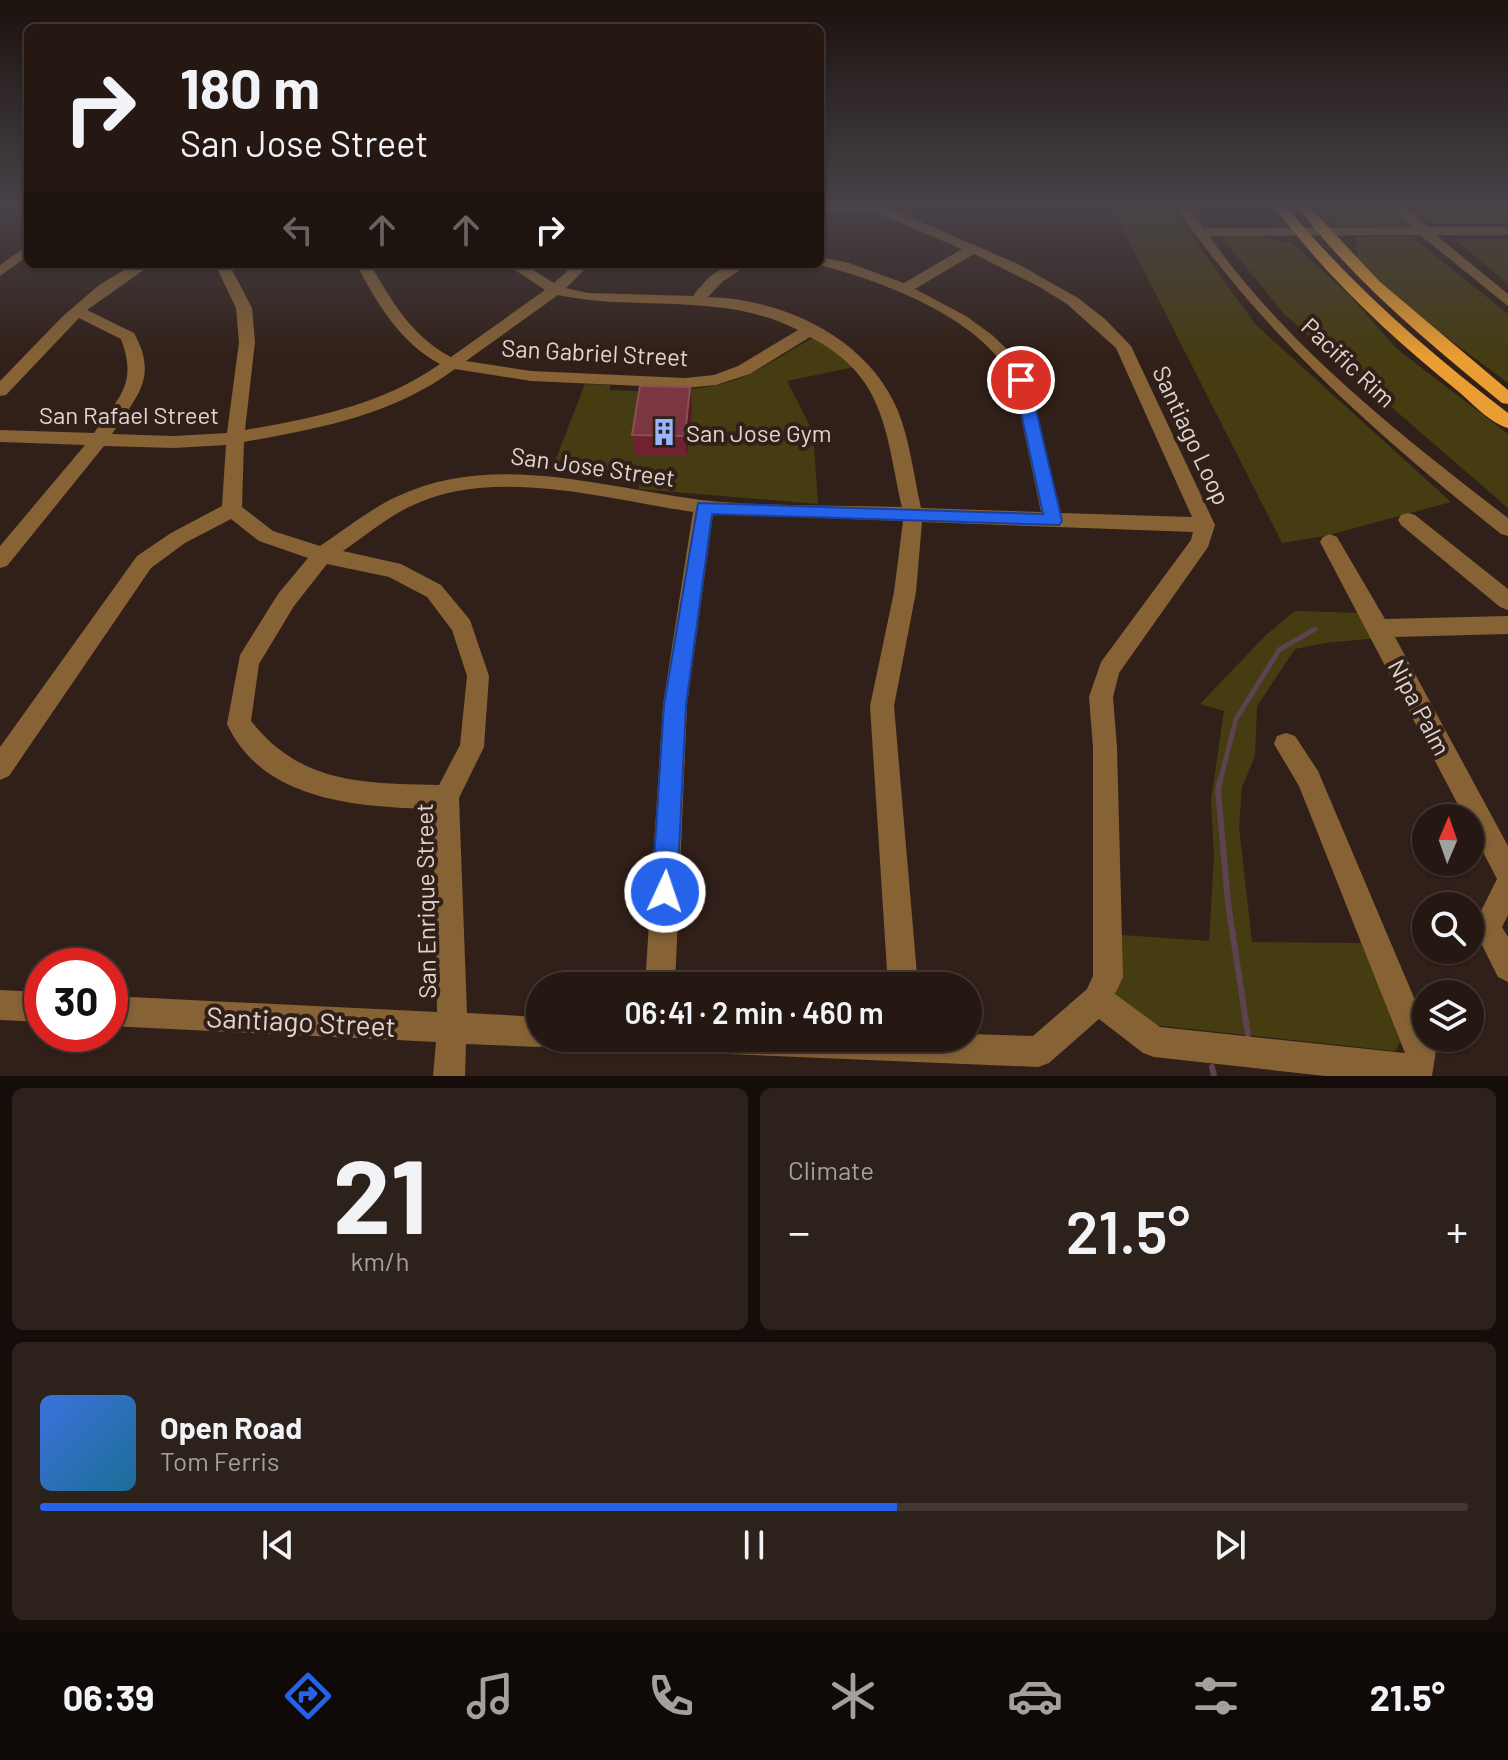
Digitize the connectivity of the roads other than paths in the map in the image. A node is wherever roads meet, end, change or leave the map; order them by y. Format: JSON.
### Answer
{"nodes":[{"id":1,"x":19,"y":256,"type":"edge"},
{"id":2,"x":960,"y":256,"type":"edge"},
{"id":3,"x":984,"y":256,"type":"edge"},
{"id":4,"x":1218,"y":256,"type":"edge"},
{"id":5,"x":1322,"y":256,"type":"edge"},
{"id":6,"x":1347,"y":256,"type":"edge"},
{"id":7,"x":1453,"y":256,"type":"edge"},
{"id":8,"x":824,"y":262,"type":"edge"},
{"id":9,"x":138,"y":268,"type":"edge"},
{"id":10,"x":224,"y":268,"type":"edge"},
{"id":11,"x":365,"y":268,"type":"edge"},
{"id":12,"x":519,"y":268,"type":"edge"},
{"id":13,"x":579,"y":268,"type":"edge"},
{"id":14,"x":734,"y":268,"type":"edge"},
{"id":15,"x":0,"y":272,"type":"edge"},
{"id":16,"x":555,"y":290,"type":"junction"},
{"id":17,"x":903,"y":290,"type":"junction"},
{"id":18,"x":697,"y":301,"type":"junction"},
{"id":19,"x":1508,"y":302,"type":"edge"},
{"id":20,"x":78,"y":312,"type":"junction"},
{"id":21,"x":811,"y":329,"type":"junction"},
{"id":22,"x":452,"y":364,"type":"junction"},
{"id":23,"x":0,"y":391,"type":"edge"},
{"id":24,"x":1508,"y":399,"type":"edge"},
{"id":25,"x":1508,"y":422,"type":"edge"},
{"id":26,"x":0,"y":436,"type":"edge"},
{"id":27,"x":235,"y":438,"type":"junction"},
{"id":28,"x":97,"y":442,"type":"junction"},
{"id":29,"x":704,"y":507,"type":"junction"},
{"id":30,"x":232,"y":510,"type":"junction"},
{"id":31,"x":913,"y":515,"type":"junction"},
{"id":32,"x":1408,"y":520,"type":"dead end"},
{"id":33,"x":1053,"y":521,"type":"junction"},
{"id":34,"x":1205,"y":525,"type":"junction"},
{"id":35,"x":1508,"y":529,"type":"edge"},
{"id":36,"x":1330,"y":542,"type":"dead end"},
{"id":37,"x":322,"y":555,"type":"junction"},
{"id":38,"x":0,"y":560,"type":"edge"},
{"id":39,"x":1508,"y":601,"type":"edge"},
{"id":40,"x":1508,"y":625,"type":"edge"},
{"id":41,"x":1379,"y":628,"type":"junction"},
{"id":42,"x":1286,"y":744,"type":"dead end"},
{"id":43,"x":0,"y":768,"type":"edge"},
{"id":44,"x":446,"y":797,"type":"junction"},
{"id":45,"x":1508,"y":873,"type":"edge"},
{"id":46,"x":1508,"y":886,"type":"edge"},
{"id":47,"x":1508,"y":967,"type":"edge"},
{"id":48,"x":661,"y":972,"type":"edge"},
{"id":49,"x":902,"y":972,"type":"edge"},
{"id":50,"x":1098,"y":1000,"type":"junction"},
{"id":51,"x":0,"y":1005,"type":"edge"},
{"id":52,"x":24,"y":1006,"type":"edge"},
{"id":53,"x":128,"y":1012,"type":"edge"},
{"id":54,"x":452,"y":1029,"type":"junction"},
{"id":55,"x":526,"y":1032,"type":"edge"},
{"id":56,"x":982,"y":1048,"type":"edge"},
{"id":57,"x":449,"y":1076,"type":"edge"}],
"edges":[{"from":1,"to":15,"type":"street"},
{"from":2,"to":17,"type":"street"},
{"from":3,"to":34,"type":"street","name":"Santiago Loop"},
{"from":4,"to":35,"type":"street","name":"Pacific Rim"},
{"from":5,"to":25,"type":"main road"},
{"from":6,"to":24,"type":"main road"},
{"from":7,"to":19,"type":"street"},
{"from":8,"to":17,"type":"street"},
{"from":9,"to":20,"type":"street"},
{"from":10,"to":27,"type":"street"},
{"from":11,"to":22,"type":"street","name":"San Gabriel Street"},
{"from":12,"to":16,"type":"street"},
{"from":13,"to":16,"type":"street"},
{"from":14,"to":18,"type":"street"},
{"from":16,"to":18,"type":"street"},
{"from":16,"to":22,"type":"street","name":"San Rafael Street"},
{"from":17,"to":33,"type":"street"},
{"from":18,"to":21,"type":"street"},
{"from":20,"to":23,"type":"street"},
{"from":20,"to":28,"type":"street"},
{"from":21,"to":22,"type":"street","name":"San Gabriel Street"},
{"from":21,"to":31,"type":"street"},
{"from":22,"to":27,"type":"street","name":"San Rafael Street"},
{"from":26,"to":28,"type":"street","name":"San Rafael Street"},
{"from":27,"to":28,"type":"street","name":"San Rafael Street"},
{"from":27,"to":30,"type":"street"},
{"from":28,"to":38,"type":"street"},
{"from":29,"to":31,"type":"street","name":"San Jose Street"},
{"from":29,"to":37,"type":"street","name":"San Jose Street"},
{"from":29,"to":48,"type":"street"},
{"from":30,"to":37,"type":"street","name":"San Enrique Street"},
{"from":30,"to":43,"type":"street"},
{"from":31,"to":33,"type":"street","name":"San Jose Street"},
{"from":31,"to":49,"type":"street"},
{"from":32,"to":39,"type":"street"},
{"from":33,"to":34,"type":"street","name":"San Jose Street"},
{"from":34,"to":50,"type":"street","name":"Santiago Loop"},
{"from":36,"to":41,"type":"street","name":"Nipa Palm"},
{"from":37,"to":44,"type":"street","name":"San Enrique Street"},
{"from":37,"to":44,"type":"street","name":"San Jose Street"},
{"from":40,"to":41,"type":"street"},
{"from":41,"to":45,"type":"street","name":"Nipa Palm"},
{"from":42,"to":50,"type":"street"},
{"from":44,"to":54,"type":"street","name":"San Enrique Street"},
{"from":46,"to":47,"type":"street"},
{"from":50,"to":56,"type":"street"},
{"from":51,"to":52,"type":"street"},
{"from":53,"to":54,"type":"street","name":"Santiago Street"},
{"from":54,"to":55,"type":"street","name":"Santiago Street"},
{"from":54,"to":57,"type":"street","name":"San Enrique Street"}]}
